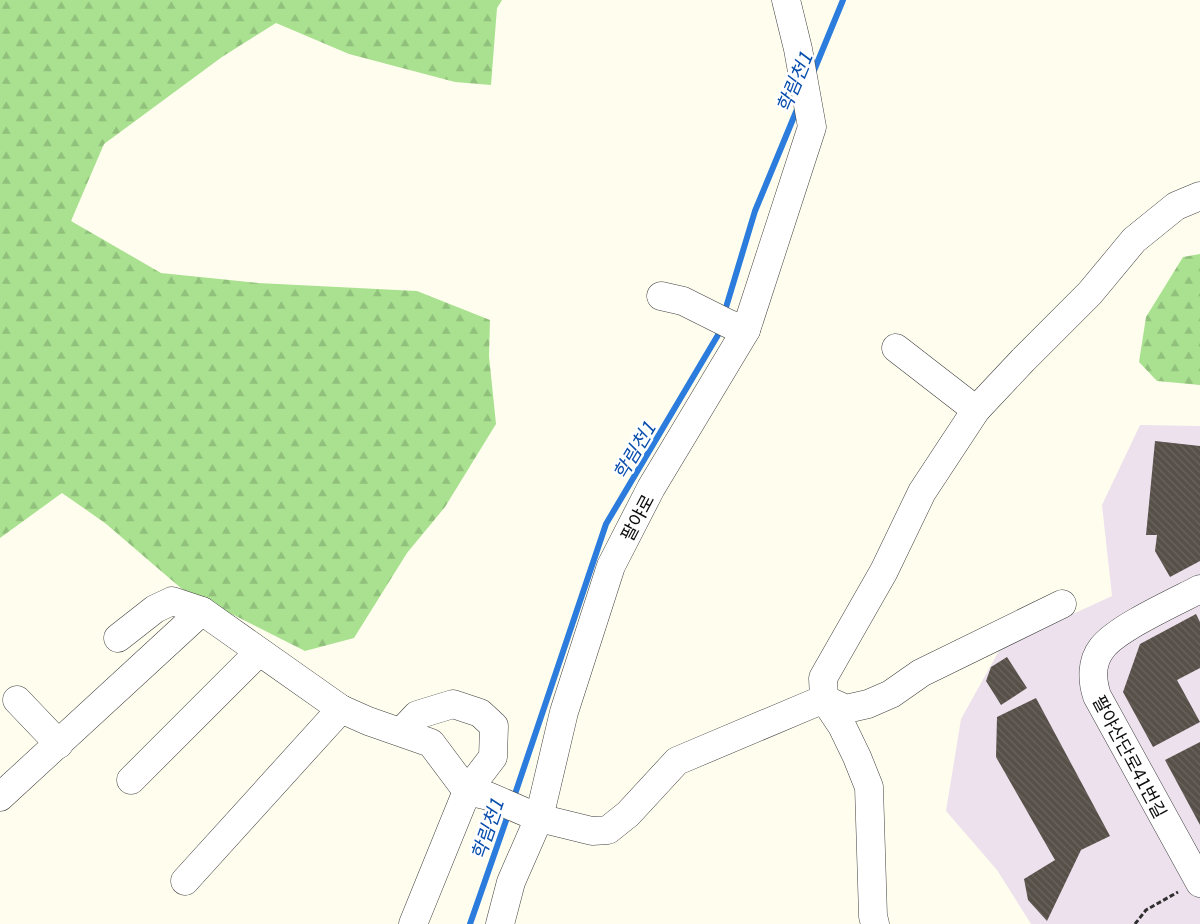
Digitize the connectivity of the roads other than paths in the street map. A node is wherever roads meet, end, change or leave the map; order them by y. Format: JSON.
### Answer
{"nodes":[{"id":1,"x":786,"y":0,"type":"edge"},
{"id":2,"x":1200,"y":196,"type":"edge"},
{"id":3,"x":672,"y":298,"type":"dead end"},
{"id":4,"x":737,"y":327,"type":"junction"},
{"id":5,"x":896,"y":348,"type":"dead end"},
{"id":6,"x":976,"y":410,"type":"junction"},
{"id":7,"x":1200,"y":589,"type":"edge"},
{"id":8,"x":1062,"y":604,"type":"dead end"},
{"id":9,"x":202,"y":611,"type":"junction"},
{"id":10,"x":118,"y":638,"type":"dead end"},
{"id":11,"x":259,"y":652,"type":"junction"},
{"id":12,"x":824,"y":699,"type":"junction"},
{"id":13,"x":17,"y":700,"type":"dead end"},
{"id":14,"x":341,"y":709,"type":"junction"},
{"id":15,"x":402,"y":732,"type":"junction"},
{"id":16,"x":59,"y":744,"type":"junction"},
{"id":17,"x":132,"y":780,"type":"dead end"},
{"id":18,"x":477,"y":794,"type":"junction"},
{"id":19,"x":0,"y":798,"type":"edge"},
{"id":20,"x":533,"y":815,"type":"junction"},
{"id":21,"x":185,"y":881,"type":"dead end"},
{"id":22,"x":1199,"y":882,"type":"edge"},
{"id":23,"x":413,"y":924,"type":"edge"},
{"id":24,"x":500,"y":924,"type":"edge"},
{"id":25,"x":875,"y":924,"type":"edge"}],
"edges":[{"from":1,"to":4,"type":"street","name":"팔야로"},
{"from":2,"to":6,"type":"street"},
{"from":3,"to":4,"type":"street"},
{"from":4,"to":20,"type":"street","name":"팔야로"},
{"from":5,"to":6,"type":"street"},
{"from":6,"to":12,"type":"street"},
{"from":7,"to":22,"type":"street","name":"팔야산단로41번길"},
{"from":8,"to":12,"type":"street"},
{"from":9,"to":10,"type":"street"},
{"from":9,"to":11,"type":"street"},
{"from":9,"to":16,"type":"street"},
{"from":11,"to":14,"type":"street"},
{"from":11,"to":17,"type":"street"},
{"from":12,"to":20,"type":"street"},
{"from":12,"to":25,"type":"street"},
{"from":13,"to":16,"type":"street"},
{"from":14,"to":15,"type":"street"},
{"from":14,"to":21,"type":"street"},
{"from":15,"to":18,"type":"street"},
{"from":15,"to":18,"type":"street"},
{"from":16,"to":19,"type":"street"},
{"from":18,"to":20,"type":"street"},
{"from":18,"to":23,"type":"street"},
{"from":20,"to":24,"type":"street","name":"팔야로"}]}
